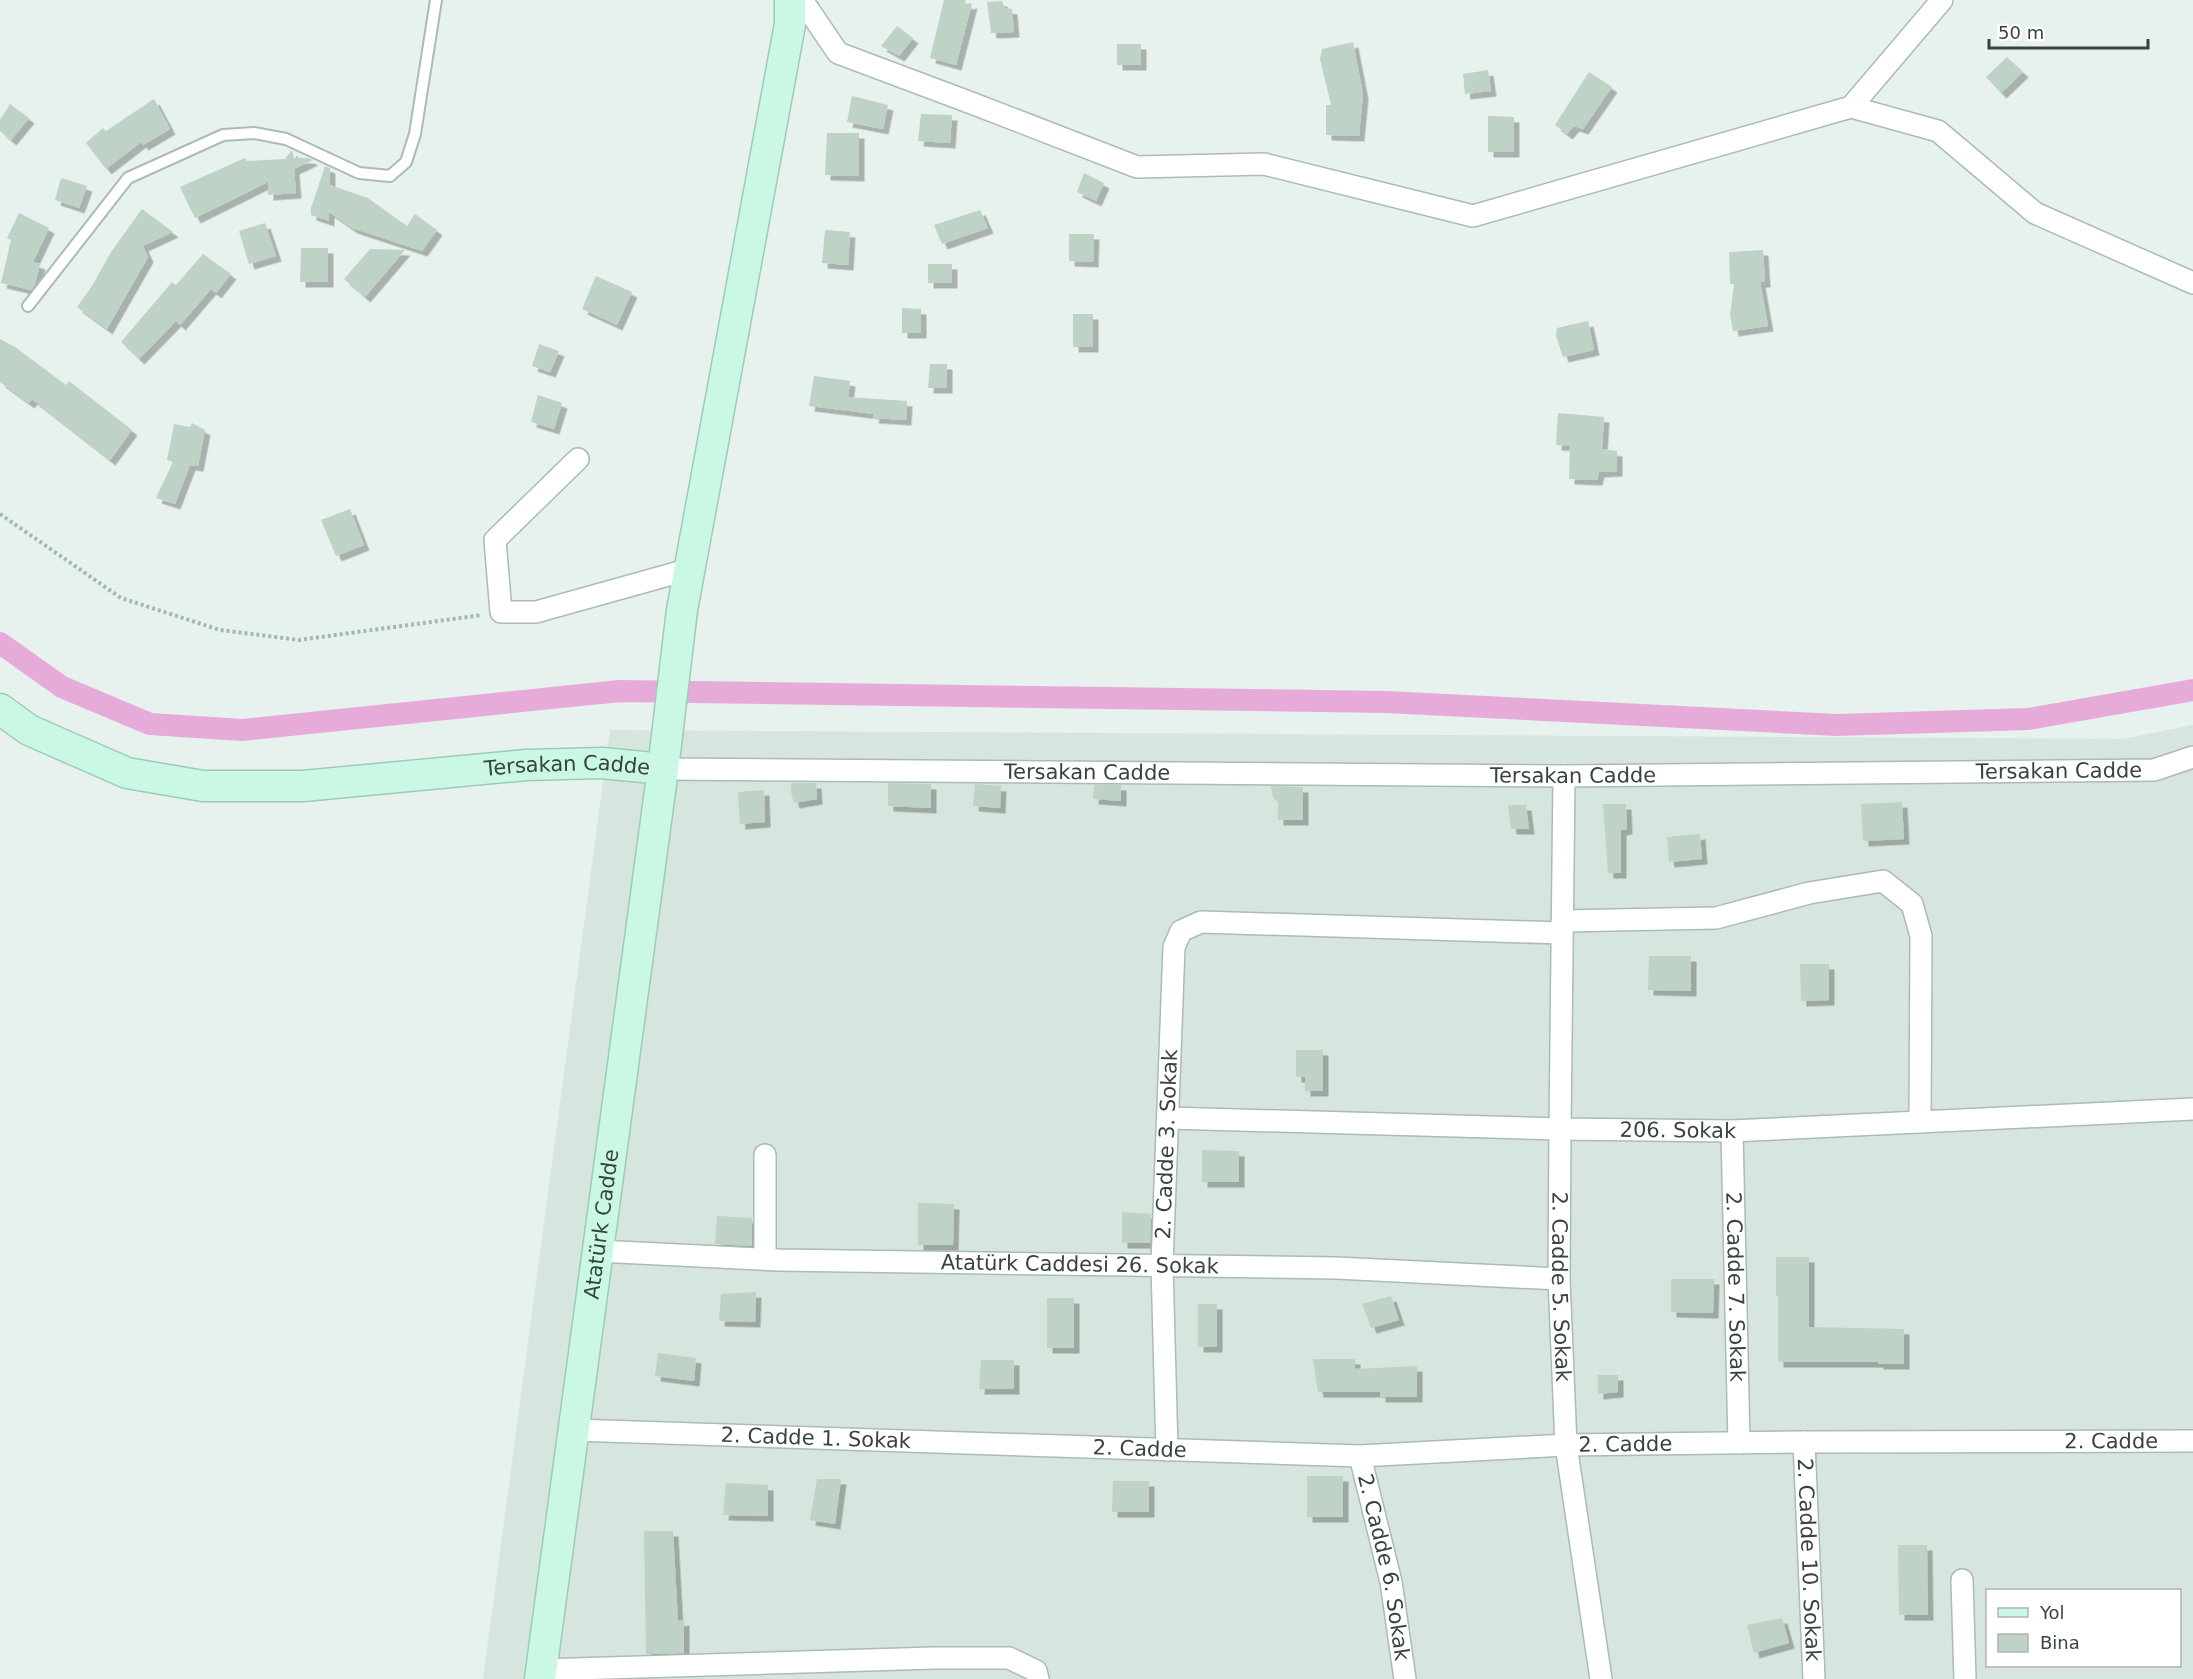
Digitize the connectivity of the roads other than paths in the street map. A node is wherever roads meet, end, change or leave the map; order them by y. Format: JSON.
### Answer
{"nodes":[{"id":1,"x":436,"y":0,"type":"edge"},
{"id":2,"x":790,"y":0,"type":"edge"},
{"id":3,"x":802,"y":0,"type":"edge"},
{"id":4,"x":1942,"y":0,"type":"edge"},
{"id":5,"x":1851,"y":107,"type":"junction"},
{"id":6,"x":2193,"y":283,"type":"edge"},
{"id":7,"x":28,"y":306,"type":"dead end"},
{"id":8,"x":578,"y":459,"type":"dead end"},
{"id":9,"x":690,"y":569,"type":"junction"},
{"id":10,"x":0,"y":709,"type":"edge"},
{"id":11,"x":2193,"y":757,"type":"edge"},
{"id":12,"x":663,"y":769,"type":"junction"},
{"id":13,"x":1564,"y":776,"type":"junction"},
{"id":14,"x":1561,"y":927,"type":"junction"},
{"id":15,"x":2193,"y":1109,"type":"edge"},
{"id":16,"x":1169,"y":1118,"type":"junction"},
{"id":17,"x":1920,"y":1122,"type":"junction"},
{"id":18,"x":1560,"y":1129,"type":"junction"},
{"id":19,"x":1732,"y":1131,"type":"junction"},
{"id":20,"x":765,"y":1155,"type":"dead end"},
{"id":21,"x":598,"y":1251,"type":"junction"},
{"id":22,"x":765,"y":1259,"type":"junction"},
{"id":23,"x":1162,"y":1265,"type":"junction"},
{"id":24,"x":1559,"y":1279,"type":"junction"},
{"id":25,"x":574,"y":1430,"type":"junction"},
{"id":26,"x":2193,"y":1441,"type":"edge"},
{"id":27,"x":1804,"y":1442,"type":"junction"},
{"id":28,"x":1739,"y":1443,"type":"junction"},
{"id":29,"x":1566,"y":1445,"type":"junction"},
{"id":30,"x":1057,"y":1446,"type":"joint"},
{"id":31,"x":1167,"y":1450,"type":"junction"},
{"id":32,"x":1360,"y":1456,"type":"junction"},
{"id":33,"x":1962,"y":1580,"type":"dead end"},
{"id":34,"x":541,"y":1675,"type":"edge"},
{"id":35,"x":1038,"y":1679,"type":"edge"},
{"id":36,"x":1405,"y":1679,"type":"edge"},
{"id":37,"x":1601,"y":1679,"type":"edge"},
{"id":38,"x":1814,"y":1679,"type":"edge"},
{"id":39,"x":1965,"y":1679,"type":"edge"}],
"edges":[{"from":1,"to":7,"type":"lane"},
{"from":2,"to":9,"type":"main road","name":"Atatürk Cadde"},
{"from":3,"to":5,"type":"street"},
{"from":4,"to":5,"type":"street"},
{"from":5,"to":6,"type":"street"},
{"from":8,"to":9,"type":"street"},
{"from":9,"to":12,"type":"main road","name":"Atatürk Cadde"},
{"from":10,"to":12,"type":"main road","name":"Tersakan Cadde"},
{"from":11,"to":13,"type":"street","name":"Tersakan Cadde"},
{"from":12,"to":13,"type":"street","name":"Tersakan Cadde"},
{"from":12,"to":21,"type":"main road","name":"Atatürk Cadde"},
{"from":13,"to":14,"type":"street"},
{"from":14,"to":16,"type":"street","name":"2. Cadde 3. Sokak"},
{"from":14,"to":17,"type":"street"},
{"from":14,"to":18,"type":"street"},
{"from":15,"to":17,"type":"street","name":"206. Sokak"},
{"from":16,"to":18,"type":"street","name":"206. Sokak"},
{"from":16,"to":23,"type":"street","name":"2. Cadde 3. Sokak"},
{"from":17,"to":19,"type":"street","name":"206. Sokak"},
{"from":18,"to":19,"type":"street","name":"206. Sokak"},
{"from":18,"to":24,"type":"street","name":"2. Cadde 5. Sokak"},
{"from":19,"to":28,"type":"street","name":"2. Cadde 7. Sokak"},
{"from":20,"to":22,"type":"street"},
{"from":21,"to":22,"type":"street","name":"Atatürk Caddesi 26. Sokak"},
{"from":21,"to":25,"type":"main road","name":"Atatürk Cadde"},
{"from":22,"to":23,"type":"street","name":"Atatürk Caddesi 26. Sokak"},
{"from":23,"to":24,"type":"street","name":"Atatürk Caddesi 26. Sokak"},
{"from":23,"to":31,"type":"street","name":"2. Cadde 3. Sokak"},
{"from":24,"to":29,"type":"street","name":"2. Cadde 5. Sokak"},
{"from":25,"to":30,"type":"street","name":"2. Cadde 1. Sokak"},
{"from":25,"to":34,"type":"main road","name":"Atatürk Cadde"},
{"from":26,"to":27,"type":"street","name":"2. Cadde"},
{"from":27,"to":28,"type":"street","name":"2. Cadde"},
{"from":27,"to":38,"type":"street","name":"2. Cadde 10. Sokak"},
{"from":28,"to":29,"type":"street","name":"2. Cadde"},
{"from":29,"to":32,"type":"street","name":"2. Cadde"},
{"from":29,"to":37,"type":"street","name":"2. Cadde 5. Sokak"},
{"from":30,"to":31,"type":"street","name":"2. Cadde"},
{"from":31,"to":32,"type":"street","name":"2. Cadde"},
{"from":32,"to":36,"type":"street","name":"2. Cadde 6. Sokak"},
{"from":33,"to":39,"type":"street"},
{"from":34,"to":35,"type":"street"}]}
